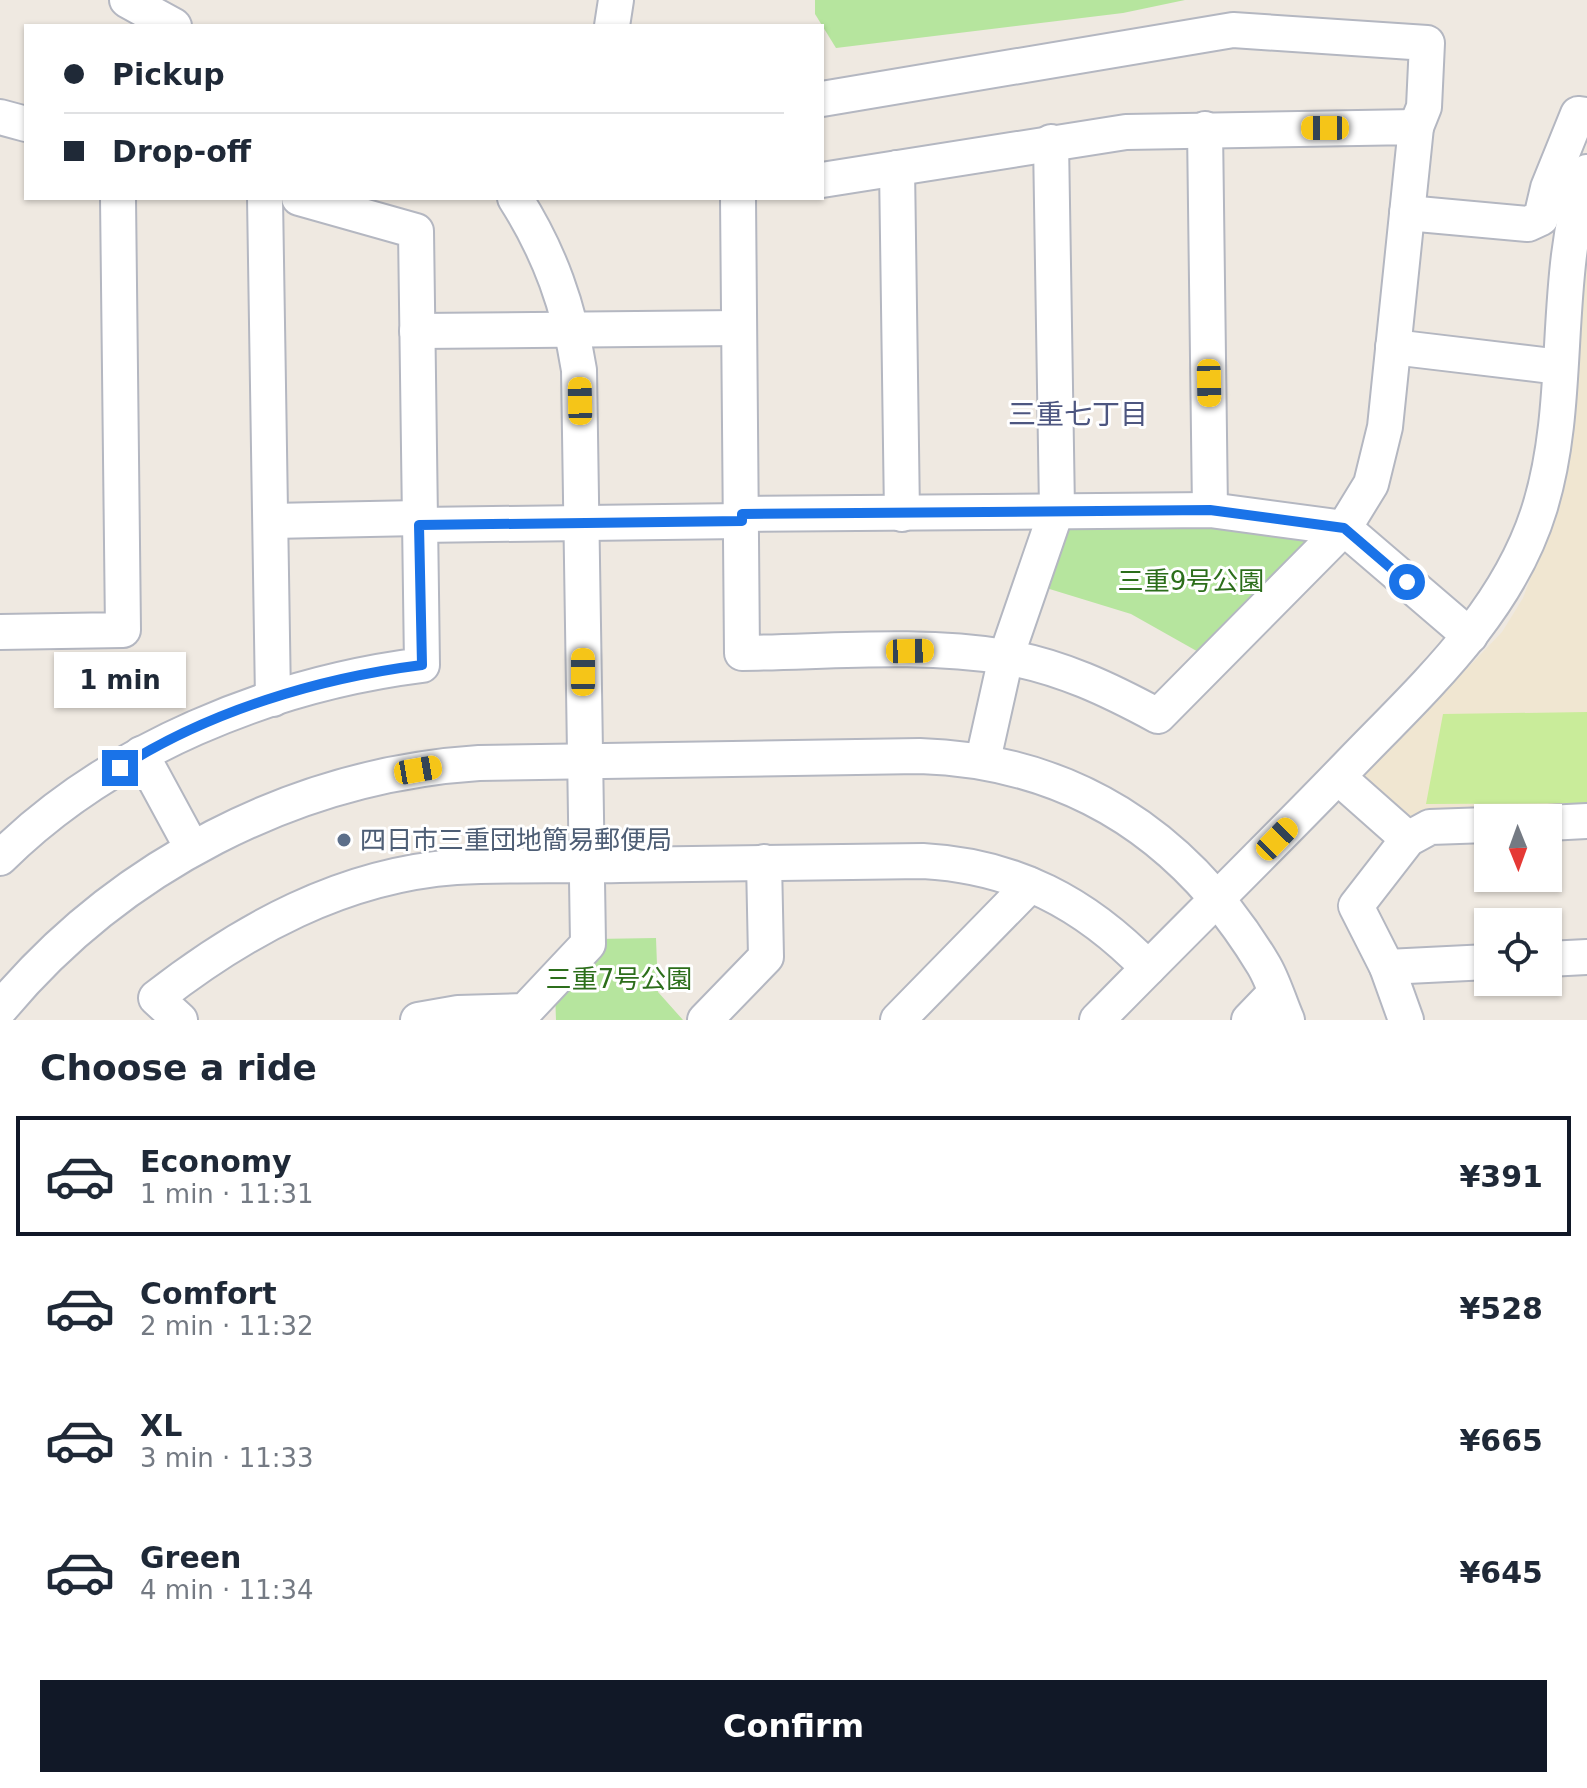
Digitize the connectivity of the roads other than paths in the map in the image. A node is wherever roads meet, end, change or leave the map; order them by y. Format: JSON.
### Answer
{"nodes":[{"id":1,"x":127,"y":0,"type":"edge"},
{"id":2,"x":616,"y":0,"type":"edge"},
{"id":3,"x":170,"y":24,"type":"edge"},
{"id":4,"x":612,"y":24,"type":"edge"},
{"id":5,"x":824,"y":99,"type":"edge"},
{"id":6,"x":1587,"y":115,"type":"edge"},
{"id":7,"x":0,"y":117,"type":"edge"},
{"id":8,"x":24,"y":123,"type":"edge"},
{"id":9,"x":1416,"y":127,"type":"junction"},
{"id":10,"x":1205,"y":129,"type":"junction"},
{"id":11,"x":1051,"y":142,"type":"junction"},
{"id":12,"x":897,"y":168,"type":"junction"},
{"id":13,"x":1587,"y":172,"type":"edge"},
{"id":14,"x":824,"y":180,"type":"edge"},
{"id":15,"x":118,"y":200,"type":"edge"},
{"id":16,"x":265,"y":200,"type":"edge"},
{"id":17,"x":306,"y":200,"type":"edge"},
{"id":18,"x":516,"y":200,"type":"edge"},
{"id":19,"x":738,"y":200,"type":"edge"},
{"id":20,"x":1407,"y":213,"type":"junction"},
{"id":21,"x":739,"y":328,"type":"junction"},
{"id":22,"x":573,"y":329,"type":"junction"},
{"id":23,"x":417,"y":331,"type":"junction"},
{"id":24,"x":1393,"y":347,"type":"junction"},
{"id":25,"x":1560,"y":367,"type":"junction"},
{"id":26,"x":1057,"y":509,"type":"junction"},
{"id":27,"x":1210,"y":510,"type":"junction"},
{"id":28,"x":902,"y":514,"type":"junction"},
{"id":29,"x":742,"y":518,"type":"junction"},
{"id":30,"x":271,"y":521,"type":"junction"},
{"id":31,"x":419,"y":522,"type":"junction"},
{"id":32,"x":582,"y":523,"type":"junction"},
{"id":33,"x":1344,"y":528,"type":"junction"},
{"id":34,"x":0,"y":632,"type":"edge"},
{"id":35,"x":1470,"y":636,"type":"junction"},
{"id":36,"x":1006,"y":657,"type":"junction"},
{"id":37,"x":273,"y":699,"type":"junction"},
{"id":38,"x":141,"y":754,"type":"junction"},
{"id":39,"x":983,"y":760,"type":"junction"},
{"id":40,"x":583,"y":761,"type":"junction"},
{"id":41,"x":1338,"y":777,"type":"junction"},
{"id":42,"x":1587,"y":821,"type":"edge"},
{"id":43,"x":1562,"y":822,"type":"edge"},
{"id":44,"x":1474,"y":825,"type":"edge"},
{"id":45,"x":1408,"y":839,"type":"junction"},
{"id":46,"x":192,"y":848,"type":"junction"},
{"id":47,"x":0,"y":858,"type":"edge"},
{"id":48,"x":764,"y":862,"type":"junction"},
{"id":49,"x":585,"y":866,"type":"junction"},
{"id":50,"x":1030,"y":885,"type":"junction"},
{"id":51,"x":1217,"y":901,"type":"junction"},
{"id":52,"x":1587,"y":957,"type":"edge"},
{"id":53,"x":1562,"y":958,"type":"edge"},
{"id":54,"x":1474,"y":963,"type":"edge"},
{"id":55,"x":1387,"y":967,"type":"junction"},
{"id":56,"x":1148,"y":968,"type":"junction"},
{"id":57,"x":1281,"y":1007,"type":"edge"},
{"id":58,"x":0,"y":1009,"type":"edge"},
{"id":59,"x":180,"y":1020,"type":"edge"},
{"id":60,"x":418,"y":1020,"type":"edge"},
{"id":61,"x":705,"y":1020,"type":"edge"},
{"id":62,"x":898,"y":1020,"type":"edge"},
{"id":63,"x":1097,"y":1020,"type":"edge"},
{"id":64,"x":1249,"y":1020,"type":"edge"},
{"id":65,"x":1406,"y":1020,"type":"edge"}],
"edges":[{"from":1,"to":3,"type":"street"},
{"from":2,"to":4,"type":"street"},
{"from":5,"to":9,"type":"street"},
{"from":6,"to":20,"type":"street"},
{"from":7,"to":8,"type":"street"},
{"from":9,"to":10,"type":"street"},
{"from":9,"to":20,"type":"street"},
{"from":10,"to":11,"type":"street"},
{"from":10,"to":27,"type":"street"},
{"from":11,"to":12,"type":"street"},
{"from":11,"to":26,"type":"street"},
{"from":12,"to":14,"type":"street"},
{"from":12,"to":28,"type":"street"},
{"from":13,"to":25,"type":"street"},
{"from":15,"to":34,"type":"street"},
{"from":16,"to":30,"type":"street"},
{"from":17,"to":23,"type":"street"},
{"from":18,"to":22,"type":"street"},
{"from":19,"to":21,"type":"street"},
{"from":20,"to":24,"type":"street"},
{"from":21,"to":22,"type":"street"},
{"from":21,"to":29,"type":"street"},
{"from":22,"to":23,"type":"street"},
{"from":22,"to":32,"type":"street"},
{"from":23,"to":31,"type":"street"},
{"from":24,"to":25,"type":"street"},
{"from":24,"to":33,"type":"street"},
{"from":25,"to":35,"type":"street"},
{"from":26,"to":27,"type":"street"},
{"from":26,"to":28,"type":"street"},
{"from":26,"to":36,"type":"street"},
{"from":27,"to":33,"type":"street"},
{"from":28,"to":29,"type":"street"},
{"from":29,"to":32,"type":"street"},
{"from":29,"to":36,"type":"street"},
{"from":30,"to":31,"type":"street"},
{"from":30,"to":37,"type":"street"},
{"from":31,"to":32,"type":"street"},
{"from":31,"to":37,"type":"street"},
{"from":32,"to":40,"type":"street"},
{"from":33,"to":35,"type":"street"},
{"from":33,"to":36,"type":"street"},
{"from":35,"to":41,"type":"street"},
{"from":36,"to":39,"type":"street"},
{"from":37,"to":38,"type":"street"},
{"from":38,"to":46,"type":"street"},
{"from":38,"to":47,"type":"street"},
{"from":39,"to":40,"type":"street"},
{"from":39,"to":51,"type":"street"},
{"from":40,"to":46,"type":"street"},
{"from":40,"to":49,"type":"street"},
{"from":41,"to":45,"type":"street"},
{"from":41,"to":51,"type":"street"},
{"from":42,"to":43,"type":"street"},
{"from":44,"to":45,"type":"street"},
{"from":45,"to":55,"type":"street"},
{"from":46,"to":58,"type":"street"},
{"from":48,"to":49,"type":"street"},
{"from":48,"to":50,"type":"street"},
{"from":48,"to":61,"type":"street"},
{"from":49,"to":59,"type":"street"},
{"from":49,"to":60,"type":"street"},
{"from":50,"to":56,"type":"street"},
{"from":50,"to":62,"type":"street"},
{"from":51,"to":56,"type":"street"},
{"from":51,"to":57,"type":"street"},
{"from":52,"to":53,"type":"street"},
{"from":54,"to":55,"type":"street"},
{"from":55,"to":65,"type":"street"},
{"from":56,"to":63,"type":"street"},
{"from":57,"to":64,"type":"street"}]}
